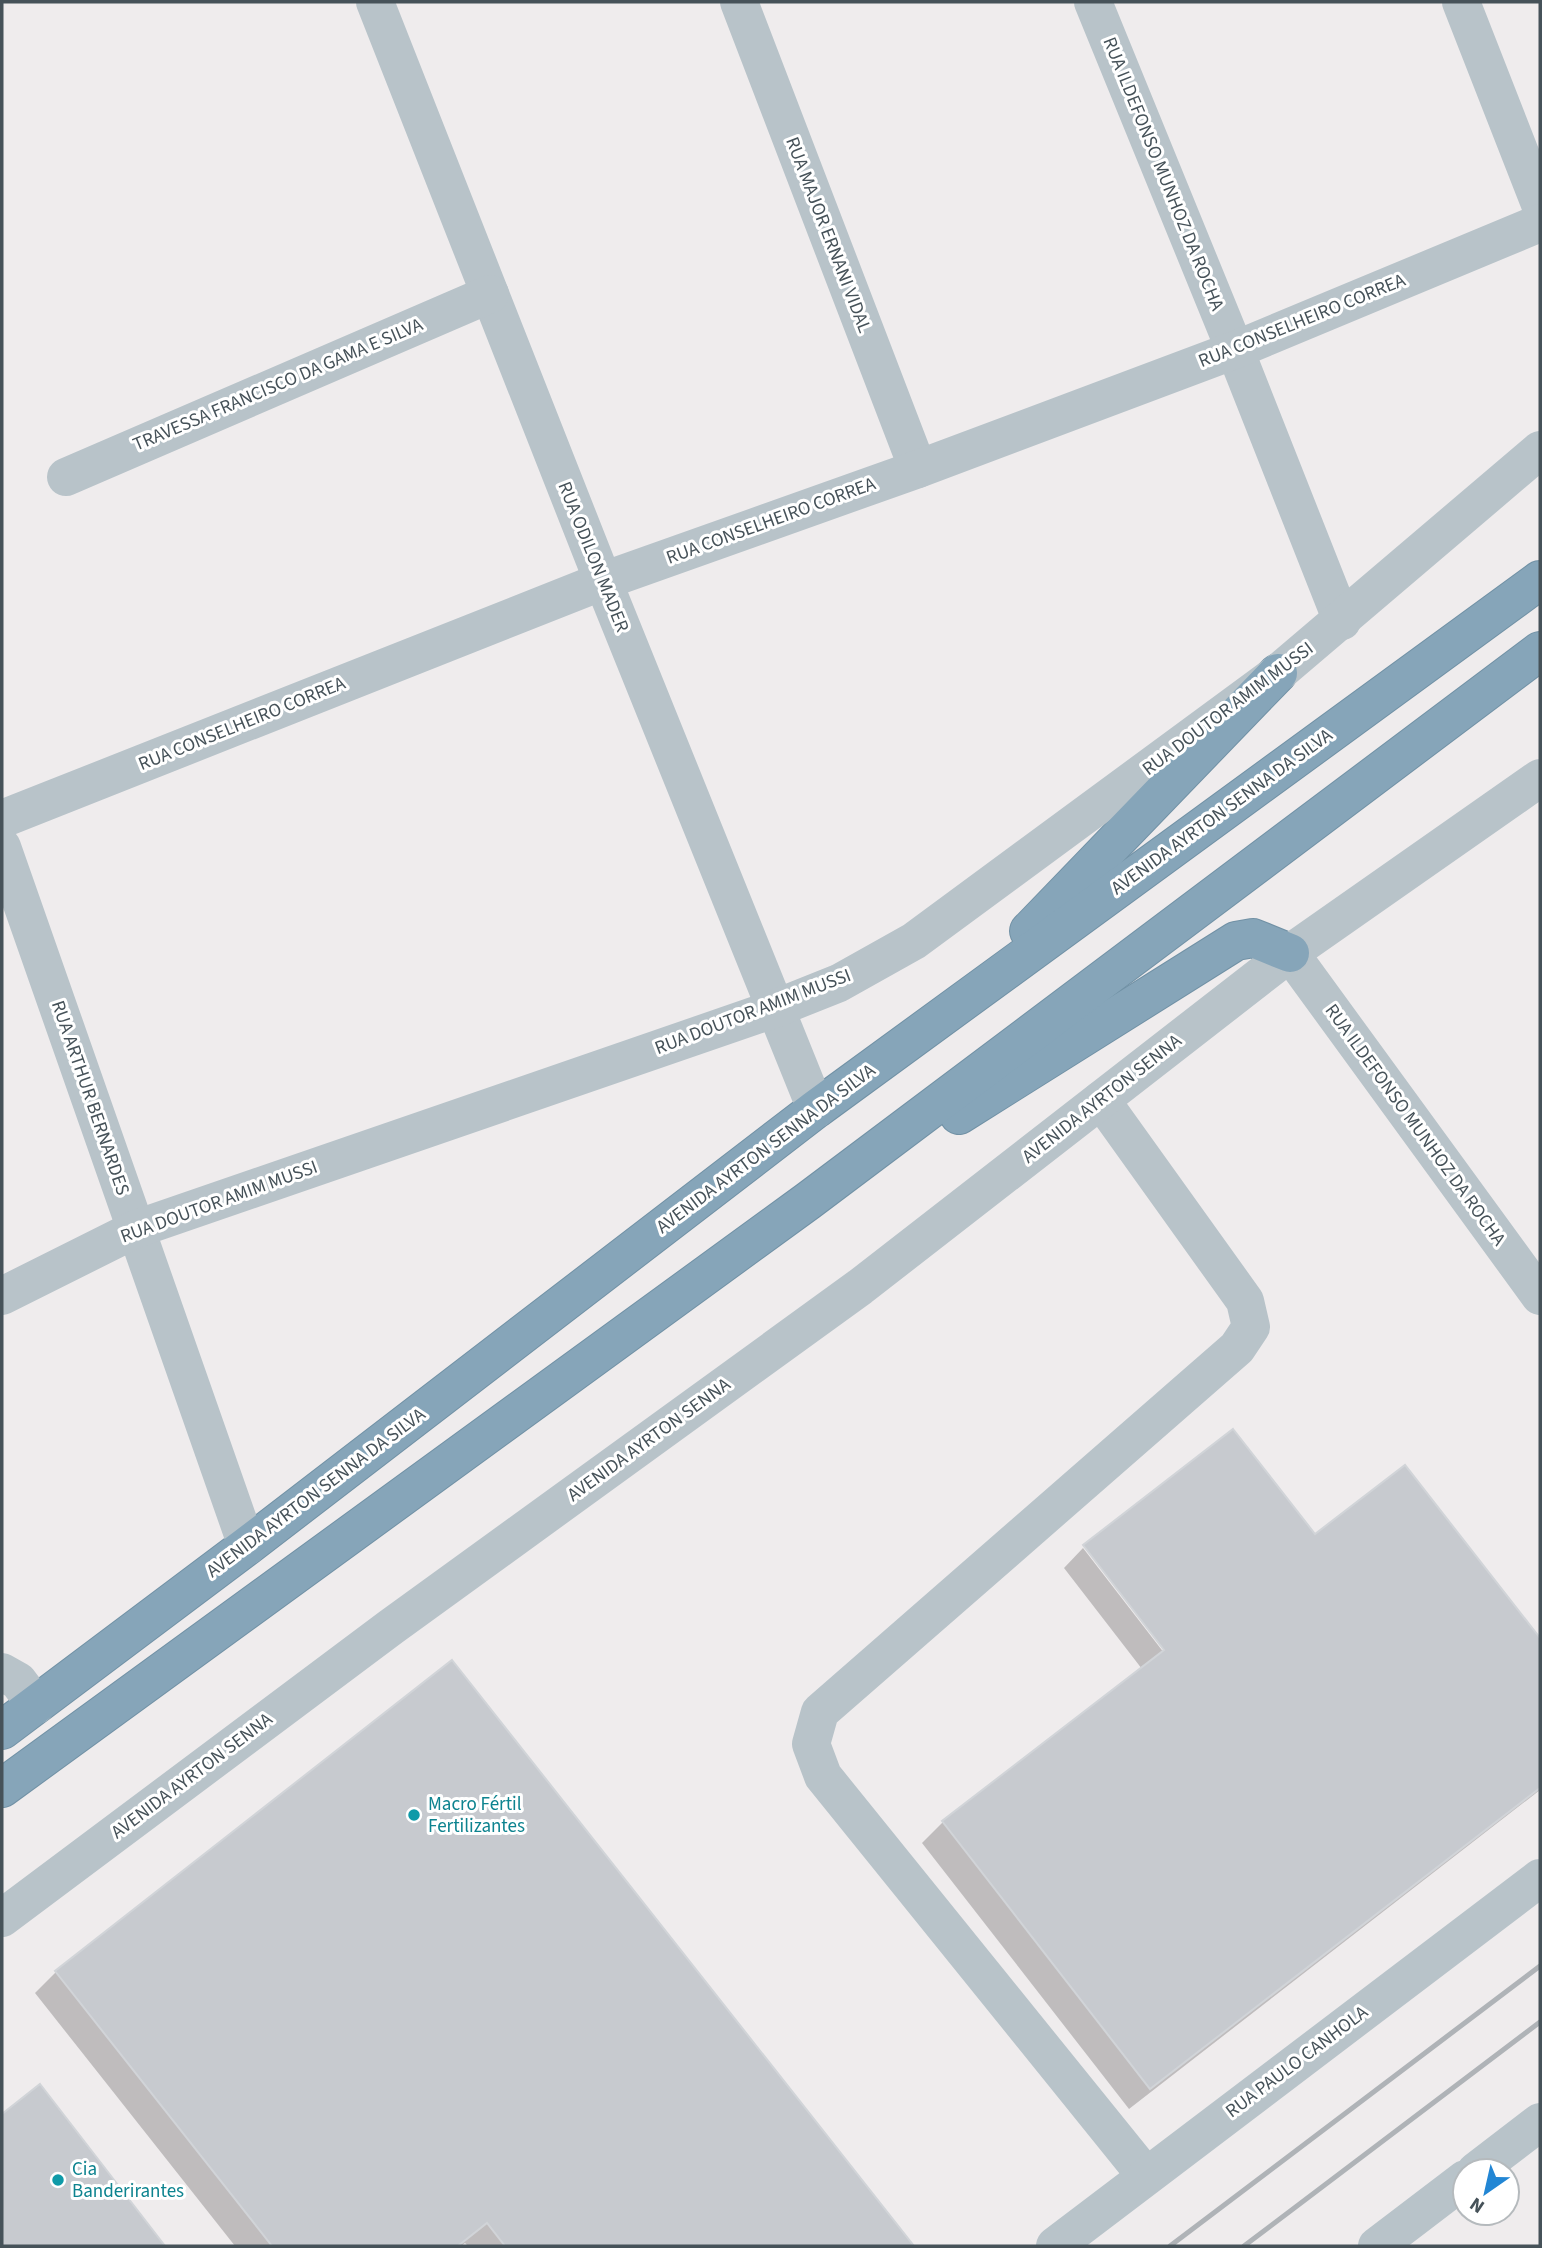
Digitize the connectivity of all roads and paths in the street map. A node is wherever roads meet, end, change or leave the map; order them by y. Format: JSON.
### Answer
{"nodes":[{"id":1,"x":375,"y":2,"type":"edge"},
{"id":2,"x":739,"y":2,"type":"edge"},
{"id":3,"x":1093,"y":2,"type":"edge"},
{"id":4,"x":1461,"y":2,"type":"edge"},
{"id":5,"x":1540,"y":204,"type":"edge"},
{"id":6,"x":1540,"y":223,"type":"edge"},
{"id":7,"x":490,"y":294,"type":"junction"},
{"id":8,"x":1235,"y":350,"type":"junction"},
{"id":9,"x":1540,"y":450,"type":"edge"},
{"id":10,"x":918,"y":469,"type":"junction"},
{"id":11,"x":66,"y":477,"type":"dead end"},
{"id":12,"x":1540,"y":580,"type":"edge"},
{"id":13,"x":603,"y":581,"type":"junction"},
{"id":14,"x":1342,"y":621,"type":"junction"},
{"id":15,"x":1540,"y":651,"type":"edge"},
{"id":16,"x":1278,"y":673,"type":"junction"},
{"id":17,"x":1540,"y":778,"type":"edge"},
{"id":18,"x":2,"y":819,"type":"edge"},
{"id":19,"x":2,"y":847,"type":"edge"},
{"id":20,"x":1290,"y":953,"type":"junction"},
{"id":21,"x":959,"y":1004,"type":"junction"},
{"id":22,"x":774,"y":1009,"type":"junction"},
{"id":23,"x":1101,"y":1100,"type":"junction"},
{"id":24,"x":816,"y":1109,"type":"junction"},
{"id":25,"x":808,"y":1200,"type":"junction"},
{"id":26,"x":136,"y":1229,"type":"junction"},
{"id":27,"x":2,"y":1296,"type":"edge"},
{"id":28,"x":1540,"y":1296,"type":"edge"},
{"id":29,"x":247,"y":1546,"type":"junction"},
{"id":30,"x":2,"y":1672,"type":"edge"},
{"id":31,"x":36,"y":1705,"type":"junction"},
{"id":32,"x":2,"y":1731,"type":"edge"},
{"id":33,"x":2,"y":1788,"type":"edge"},
{"id":34,"x":1540,"y":1878,"type":"edge"},
{"id":35,"x":2,"y":1918,"type":"edge"},
{"id":36,"x":1540,"y":2122,"type":"edge"},
{"id":37,"x":1494,"y":2157,"type":"edge"},
{"id":38,"x":1146,"y":2176,"type":"junction"},
{"id":39,"x":1451,"y":2190,"type":"edge"},
{"id":40,"x":1055,"y":2246,"type":"edge"},
{"id":41,"x":1377,"y":2246,"type":"edge"}],
"edges":[{"from":1,"to":7,"type":"street","name":"RUA ODILON MADER"},
{"from":2,"to":10,"type":"street","name":"RUA MAJOR ERNANI VIDAL"},
{"from":3,"to":8,"type":"street","name":"RUA ILDEFONSO MUNHOZ DA ROCHA"},
{"from":4,"to":5,"type":"street"},
{"from":6,"to":8,"type":"street","name":"RUA CONSELHEIRO CORREA"},
{"from":7,"to":11,"type":"street","name":"TRAVESSA FRANCISCO DA GAMA E SILVA"},
{"from":7,"to":13,"type":"street","name":"RUA ODILON MADER"},
{"from":8,"to":10,"type":"street","name":"RUA CONSELHEIRO CORREA"},
{"from":8,"to":14,"type":"street","name":"RUA ILDEFONSO MUNHOZ DA ROCHA"},
{"from":9,"to":14,"type":"street","name":"RUA DOUTOR AMIM MUSSI"},
{"from":10,"to":13,"type":"street","name":"RUA CONSELHEIRO CORREA"},
{"from":12,"to":21,"type":"highway","name":"AVENIDA AYRTON SENNA DA SILVA"},
{"from":13,"to":18,"type":"street","name":"RUA CONSELHEIRO CORREA"},
{"from":13,"to":22,"type":"street","name":"RUA ODILON MADER"},
{"from":14,"to":16,"type":"street","name":"RUA DOUTOR AMIM MUSSI"},
{"from":15,"to":25,"type":"highway"},
{"from":16,"to":21,"type":"highway"},
{"from":16,"to":22,"type":"street","name":"RUA DOUTOR AMIM MUSSI"},
{"from":17,"to":20,"type":"street","name":"AVENIDA AYRTON SENNA"},
{"from":19,"to":26,"type":"street","name":"RUA ARTHUR BERNARDES"},
{"from":20,"to":23,"type":"street","name":"AVENIDA AYRTON SENNA"},
{"from":20,"to":25,"type":"highway"},
{"from":20,"to":28,"type":"street","name":"RUA ILDEFONSO MUNHOZ DA ROCHA"},
{"from":21,"to":24,"type":"highway","name":"AVENIDA AYRTON SENNA DA SILVA"},
{"from":22,"to":24,"type":"street","name":"RUA ODILON MADER"},
{"from":22,"to":26,"type":"street","name":"RUA DOUTOR AMIM MUSSI"},
{"from":23,"to":35,"type":"street","name":"AVENIDA AYRTON SENNA"},
{"from":23,"to":38,"type":"street"},
{"from":24,"to":29,"type":"highway","name":"AVENIDA AYRTON SENNA DA SILVA"},
{"from":25,"to":33,"type":"highway"},
{"from":26,"to":27,"type":"street","name":"RUA DOUTOR AMIM MUSSI"},
{"from":26,"to":29,"type":"street","name":"RUA ARTHUR BERNARDES"},
{"from":29,"to":31,"type":"highway","name":"AVENIDA AYRTON SENNA DA SILVA"},
{"from":30,"to":31,"type":"street"},
{"from":31,"to":32,"type":"highway","name":"AVENIDA AYRTON SENNA DA SILVA"},
{"from":34,"to":38,"type":"street","name":"RUA PAULO CANHOLA"},
{"from":36,"to":37,"type":"street"},
{"from":38,"to":40,"type":"street","name":"RUA PAULO CANHOLA"},
{"from":39,"to":41,"type":"street"}]}
